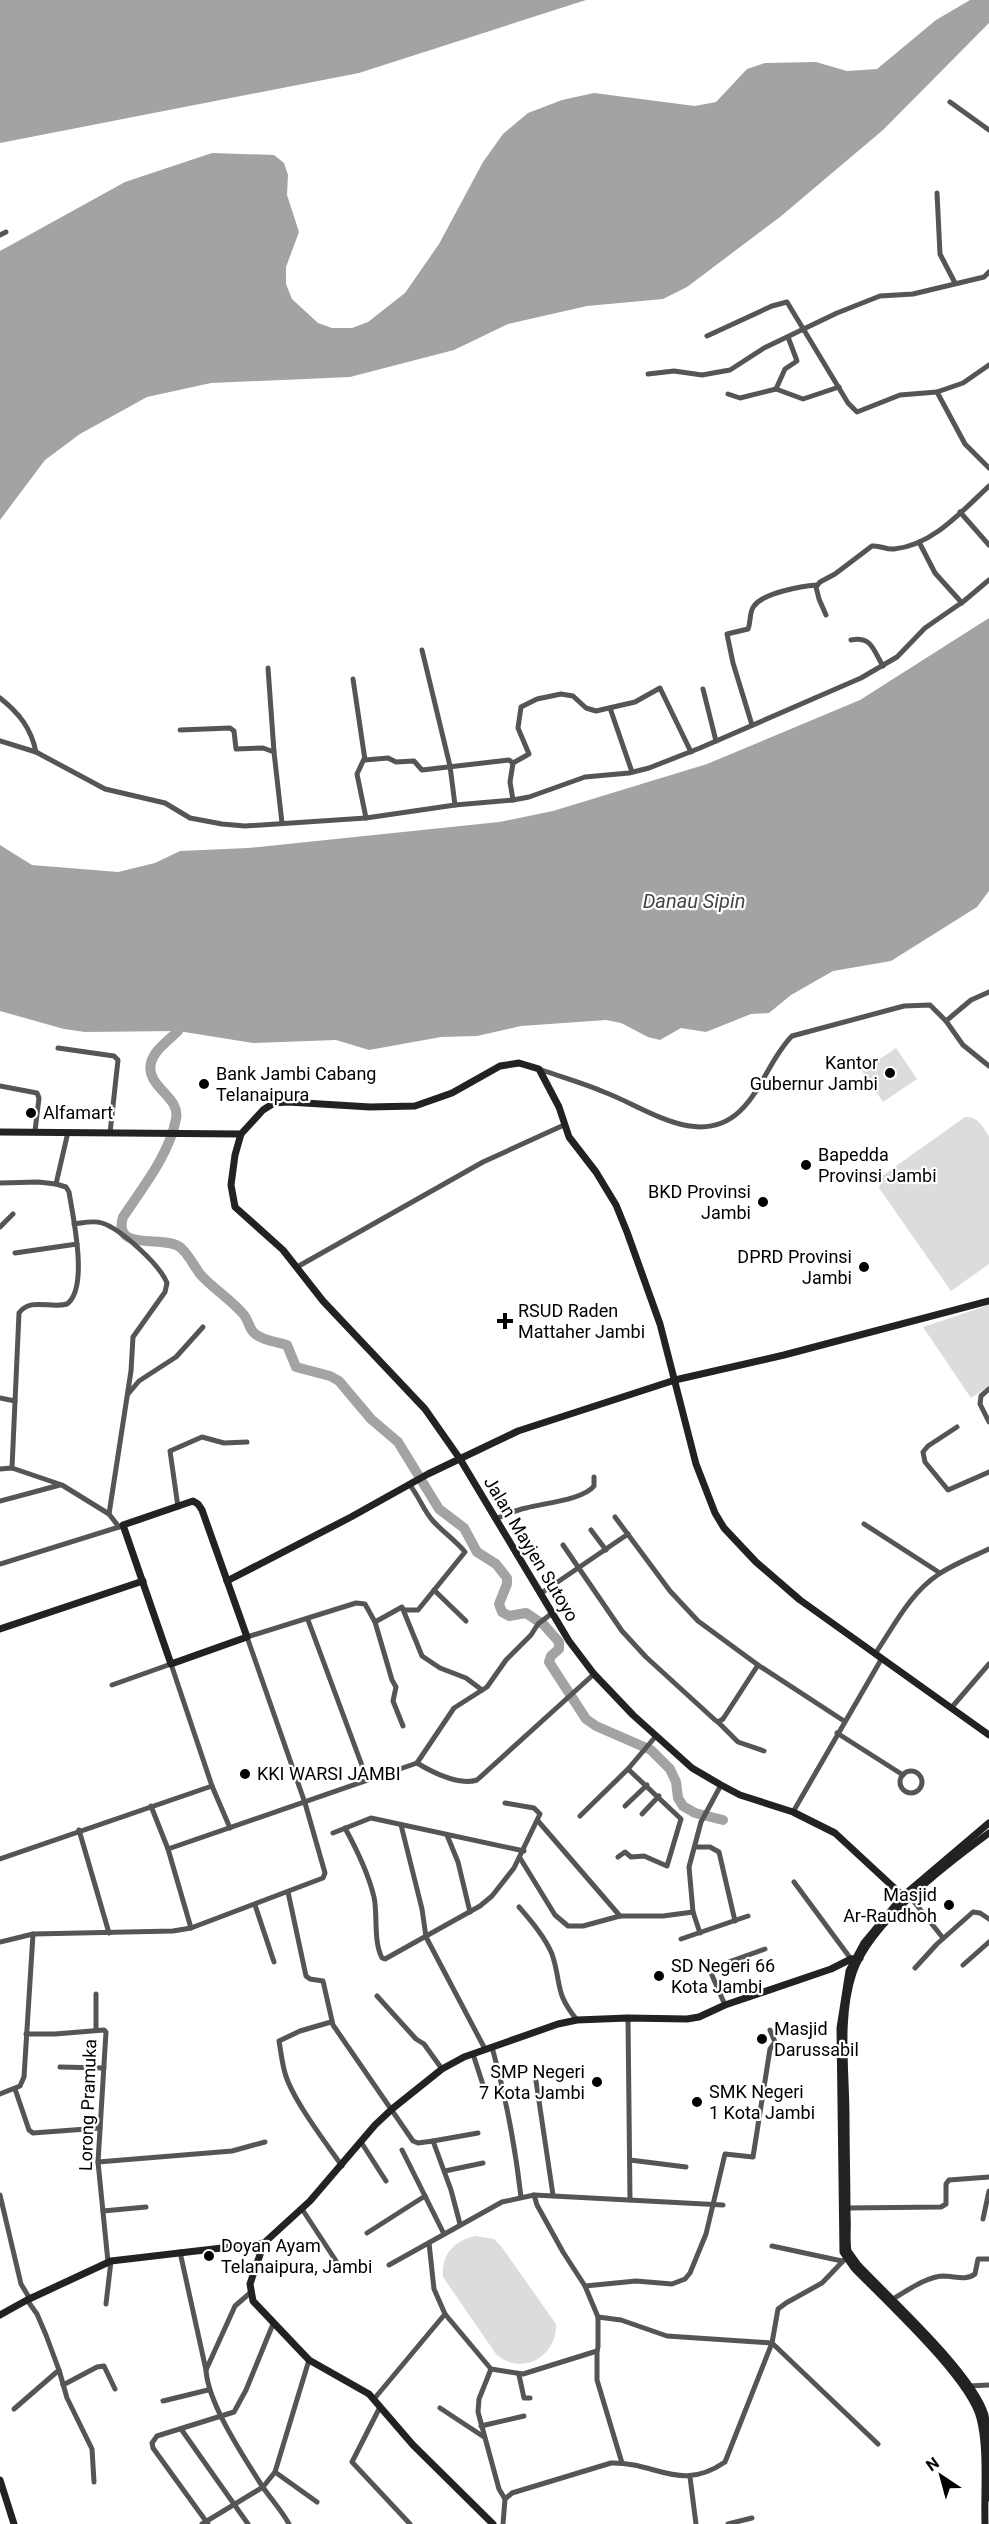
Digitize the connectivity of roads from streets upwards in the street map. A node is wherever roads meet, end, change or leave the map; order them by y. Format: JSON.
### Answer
{"nodes":[{"id":1,"x":950,"y":102,"type":"dead end"},
{"id":2,"x":989,"y":130,"type":"edge"},
{"id":3,"x":936,"y":193,"type":"dead end"},
{"id":4,"x":6,"y":232,"type":"dead end"},
{"id":5,"x":0,"y":235,"type":"edge"},
{"id":6,"x":987,"y":274,"type":"edge"},
{"id":7,"x":955,"y":283,"type":"junction"},
{"id":8,"x":989,"y":283,"type":"edge"},
{"id":9,"x":804,"y":329,"type":"junction"},
{"id":10,"x":707,"y":336,"type":"dead end"},
{"id":11,"x":788,"y":337,"type":"junction"},
{"id":12,"x":989,"y":365,"type":"edge"},
{"id":13,"x":648,"y":374,"type":"dead end"},
{"id":14,"x":839,"y":387,"type":"junction"},
{"id":15,"x":776,"y":389,"type":"junction"},
{"id":16,"x":937,"y":392,"type":"junction"},
{"id":17,"x":728,"y":394,"type":"dead end"},
{"id":18,"x":989,"y":468,"type":"edge"},
{"id":19,"x":989,"y":486,"type":"edge"},
{"id":20,"x":960,"y":512,"type":"junction"},
{"id":21,"x":919,"y":542,"type":"junction"},
{"id":22,"x":989,"y":545,"type":"edge"},
{"id":23,"x":989,"y":580,"type":"edge"},
{"id":24,"x":817,"y":585,"type":"junction"},
{"id":25,"x":962,"y":603,"type":"junction"},
{"id":26,"x":826,"y":615,"type":"dead end"},
{"id":27,"x":851,"y":640,"type":"dead end"},
{"id":28,"x":422,"y":650,"type":"dead end"},
{"id":29,"x":883,"y":666,"type":"junction"},
{"id":30,"x":268,"y":668,"type":"dead end"},
{"id":31,"x":353,"y":679,"type":"dead end"},
{"id":32,"x":703,"y":689,"type":"dead end"},
{"id":33,"x":0,"y":698,"type":"edge"},
{"id":34,"x":610,"y":708,"type":"junction"},
{"id":35,"x":752,"y":725,"type":"junction"},
{"id":36,"x":180,"y":730,"type":"dead end"},
{"id":37,"x":0,"y":741,"type":"edge"},
{"id":38,"x":716,"y":741,"type":"junction"},
{"id":39,"x":36,"y":752,"type":"junction"},
{"id":40,"x":274,"y":752,"type":"junction"},
{"id":41,"x":691,"y":752,"type":"junction"},
{"id":42,"x":364,"y":759,"type":"junction"},
{"id":43,"x":513,"y":763,"type":"junction"},
{"id":44,"x":450,"y":766,"type":"junction"},
{"id":45,"x":632,"y":772,"type":"junction"},
{"id":46,"x":513,"y":800,"type":"junction"},
{"id":47,"x":455,"y":805,"type":"junction"},
{"id":48,"x":366,"y":818,"type":"junction"},
{"id":49,"x":282,"y":823,"type":"junction"},
{"id":50,"x":989,"y":992,"type":"edge"},
{"id":51,"x":946,"y":1021,"type":"junction"},
{"id":52,"x":58,"y":1048,"type":"dead end"},
{"id":53,"x":989,"y":1065,"type":"edge"},
{"id":54,"x":539,"y":1069,"type":"junction"},
{"id":55,"x":0,"y":1086,"type":"edge"},
{"id":56,"x":564,"y":1125,"type":"junction"},
{"id":57,"x":35,"y":1131,"type":"junction"},
{"id":58,"x":68,"y":1131,"type":"junction"},
{"id":59,"x":0,"y":1132,"type":"edge"},
{"id":60,"x":110,"y":1133,"type":"junction"},
{"id":61,"x":240,"y":1134,"type":"junction"},
{"id":62,"x":0,"y":1183,"type":"edge"},
{"id":63,"x":56,"y":1184,"type":"junction"},
{"id":64,"x":13,"y":1214,"type":"dead end"},
{"id":65,"x":74,"y":1224,"type":"junction"},
{"id":66,"x":0,"y":1227,"type":"edge"},
{"id":67,"x":77,"y":1244,"type":"junction"},
{"id":68,"x":15,"y":1252,"type":"dead end"},
{"id":69,"x":297,"y":1267,"type":"junction"},
{"id":70,"x":989,"y":1301,"type":"edge"},
{"id":71,"x":203,"y":1327,"type":"dead end"},
{"id":72,"x":675,"y":1380,"type":"junction"},
{"id":73,"x":989,"y":1389,"type":"edge"},
{"id":74,"x":128,"y":1395,"type":"junction"},
{"id":75,"x":0,"y":1398,"type":"edge"},
{"id":76,"x":15,"y":1401,"type":"junction"},
{"id":77,"x":989,"y":1422,"type":"edge"},
{"id":78,"x":957,"y":1426,"type":"dead end"},
{"id":79,"x":247,"y":1442,"type":"dead end"},
{"id":80,"x":460,"y":1459,"type":"junction"},
{"id":81,"x":12,"y":1468,"type":"junction"},
{"id":82,"x":0,"y":1469,"type":"edge"},
{"id":83,"x":989,"y":1472,"type":"edge"},
{"id":84,"x":594,"y":1477,"type":"dead end"},
{"id":85,"x":412,"y":1483,"type":"junction"},
{"id":86,"x":62,"y":1485,"type":"junction"},
{"id":87,"x":0,"y":1501,"type":"edge"},
{"id":88,"x":178,"y":1507,"type":"junction"},
{"id":89,"x":109,"y":1514,"type":"junction"},
{"id":90,"x":615,"y":1517,"type":"dead end"},
{"id":91,"x":495,"y":1519,"type":"junction"},
{"id":92,"x":864,"y":1524,"type":"dead end"},
{"id":93,"x":121,"y":1526,"type":"junction"},
{"id":94,"x":591,"y":1530,"type":"dead end"},
{"id":95,"x":628,"y":1534,"type":"junction"},
{"id":96,"x":563,"y":1545,"type":"dead end"},
{"id":97,"x":989,"y":1549,"type":"edge"},
{"id":98,"x":606,"y":1550,"type":"junction"},
{"id":99,"x":0,"y":1564,"type":"edge"},
{"id":100,"x":578,"y":1570,"type":"junction"},
{"id":101,"x":940,"y":1573,"type":"junction"},
{"id":102,"x":143,"y":1581,"type":"junction"},
{"id":103,"x":227,"y":1581,"type":"junction"},
{"id":104,"x":434,"y":1590,"type":"junction"},
{"id":105,"x":540,"y":1594,"type":"junction"},
{"id":106,"x":405,"y":1610,"type":"junction"},
{"id":107,"x":551,"y":1614,"type":"junction"},
{"id":108,"x":308,"y":1620,"type":"junction"},
{"id":109,"x":466,"y":1621,"type":"dead end"},
{"id":110,"x":375,"y":1622,"type":"junction"},
{"id":111,"x":0,"y":1629,"type":"edge"},
{"id":112,"x":247,"y":1636,"type":"junction"},
{"id":113,"x":878,"y":1656,"type":"junction"},
{"id":114,"x":171,"y":1664,"type":"junction"},
{"id":115,"x":989,"y":1664,"type":"edge"},
{"id":116,"x":758,"y":1665,"type":"junction"},
{"id":117,"x":594,"y":1674,"type":"junction"},
{"id":118,"x":112,"y":1685,"type":"dead end"},
{"id":119,"x":482,"y":1690,"type":"junction"},
{"id":120,"x":952,"y":1707,"type":"junction"},
{"id":121,"x":844,"y":1721,"type":"junction"},
{"id":122,"x":718,"y":1722,"type":"junction"},
{"id":123,"x":404,"y":1726,"type":"dead end"},
{"id":124,"x":837,"y":1733,"type":"junction"},
{"id":125,"x":989,"y":1735,"type":"edge"},
{"id":126,"x":653,"y":1739,"type":"junction"},
{"id":127,"x":764,"y":1751,"type":"dead end"},
{"id":128,"x":417,"y":1762,"type":"junction"},
{"id":129,"x":628,"y":1768,"type":"junction"},
{"id":130,"x":903,"y":1775,"type":"junction"},
{"id":131,"x":368,"y":1779,"type":"junction"},
{"id":132,"x":646,"y":1785,"type":"junction"},
{"id":133,"x":721,"y":1785,"type":"junction"},
{"id":134,"x":212,"y":1786,"type":"junction"},
{"id":135,"x":658,"y":1796,"type":"junction"},
{"id":136,"x":305,"y":1803,"type":"junction"},
{"id":137,"x":505,"y":1803,"type":"dead end"},
{"id":138,"x":151,"y":1806,"type":"junction"},
{"id":139,"x":625,"y":1806,"type":"dead end"},
{"id":140,"x":793,"y":1812,"type":"junction"},
{"id":141,"x":642,"y":1814,"type":"dead end"},
{"id":142,"x":580,"y":1816,"type":"dead end"},
{"id":143,"x":538,"y":1821,"type":"junction"},
{"id":144,"x":401,"y":1825,"type":"junction"},
{"id":145,"x":230,"y":1828,"type":"junction"},
{"id":146,"x":345,"y":1828,"type":"junction"},
{"id":147,"x":988,"y":1828,"type":"edge"},
{"id":148,"x":79,"y":1830,"type":"junction"},
{"id":149,"x":333,"y":1833,"type":"dead end"},
{"id":150,"x":447,"y":1835,"type":"junction"},
{"id":151,"x":695,"y":1847,"type":"junction"},
{"id":152,"x":168,"y":1849,"type":"junction"},
{"id":153,"x":524,"y":1851,"type":"junction"},
{"id":154,"x":618,"y":1857,"type":"dead end"},
{"id":155,"x":520,"y":1858,"type":"junction"},
{"id":156,"x":0,"y":1859,"type":"edge"},
{"id":157,"x":794,"y":1882,"type":"dead end"},
{"id":158,"x":288,"y":1892,"type":"junction"},
{"id":159,"x":903,"y":1896,"type":"junction"},
{"id":160,"x":911,"y":1898,"type":"junction"},
{"id":161,"x":255,"y":1905,"type":"junction"},
{"id":162,"x":519,"y":1907,"type":"dead end"},
{"id":163,"x":470,"y":1912,"type":"junction"},
{"id":164,"x":693,"y":1912,"type":"junction"},
{"id":165,"x":620,"y":1916,"type":"junction"},
{"id":166,"x":748,"y":1916,"type":"dead end"},
{"id":167,"x":989,"y":1919,"type":"edge"},
{"id":168,"x":735,"y":1921,"type":"junction"},
{"id":169,"x":191,"y":1928,"type":"junction"},
{"id":170,"x":109,"y":1933,"type":"junction"},
{"id":171,"x":700,"y":1933,"type":"junction"},
{"id":172,"x":33,"y":1934,"type":"junction"},
{"id":173,"x":426,"y":1937,"type":"junction"},
{"id":174,"x":943,"y":1938,"type":"junction"},
{"id":175,"x":681,"y":1939,"type":"dead end"},
{"id":176,"x":0,"y":1942,"type":"edge"},
{"id":177,"x":989,"y":1942,"type":"edge"},
{"id":178,"x":765,"y":1949,"type":"dead end"},
{"id":179,"x":855,"y":1958,"type":"junction"},
{"id":180,"x":274,"y":1962,"type":"dead end"},
{"id":181,"x":963,"y":1965,"type":"dead end"},
{"id":182,"x":915,"y":1968,"type":"dead end"},
{"id":183,"x":96,"y":1994,"type":"dead end"},
{"id":184,"x":378,"y":1996,"type":"dead end"},
{"id":185,"x":725,"y":2005,"type":"junction"},
{"id":186,"x":628,"y":2018,"type":"junction"},
{"id":187,"x":577,"y":2020,"type":"junction"},
{"id":188,"x":331,"y":2022,"type":"junction"},
{"id":189,"x":96,"y":2030,"type":"junction"},
{"id":190,"x":770,"y":2030,"type":"dead end"},
{"id":191,"x":26,"y":2034,"type":"junction"},
{"id":192,"x":489,"y":2048,"type":"junction"},
{"id":193,"x":473,"y":2054,"type":"junction"},
{"id":194,"x":60,"y":2067,"type":"dead end"},
{"id":195,"x":104,"y":2068,"type":"junction"},
{"id":196,"x":442,"y":2069,"type":"junction"},
{"id":197,"x":536,"y":2080,"type":"dead end"},
{"id":198,"x":484,"y":2088,"type":"dead end"},
{"id":199,"x":15,"y":2089,"type":"junction"},
{"id":200,"x":0,"y":2094,"type":"edge"},
{"id":201,"x":392,"y":2109,"type":"junction"},
{"id":202,"x":100,"y":2128,"type":"junction"},
{"id":203,"x":478,"y":2133,"type":"dead end"},
{"id":204,"x":433,"y":2141,"type":"junction"},
{"id":205,"x":265,"y":2142,"type":"dead end"},
{"id":206,"x":361,"y":2142,"type":"junction"},
{"id":207,"x":402,"y":2150,"type":"dead end"},
{"id":208,"x":630,"y":2160,"type":"junction"},
{"id":209,"x":98,"y":2162,"type":"junction"},
{"id":210,"x":483,"y":2163,"type":"dead end"},
{"id":211,"x":342,"y":2166,"type":"junction"},
{"id":212,"x":686,"y":2167,"type":"dead end"},
{"id":213,"x":445,"y":2171,"type":"junction"},
{"id":214,"x":989,"y":2177,"type":"edge"},
{"id":215,"x":386,"y":2181,"type":"dead end"},
{"id":216,"x":989,"y":2191,"type":"edge"},
{"id":217,"x":0,"y":2195,"type":"edge"},
{"id":218,"x":534,"y":2195,"type":"junction"},
{"id":219,"x":553,"y":2195,"type":"junction"},
{"id":220,"x":425,"y":2196,"type":"junction"},
{"id":221,"x":521,"y":2197,"type":"junction"},
{"id":222,"x":630,"y":2200,"type":"junction"},
{"id":223,"x":712,"y":2205,"type":"junction"},
{"id":224,"x":723,"y":2205,"type":"dead end"},
{"id":225,"x":146,"y":2207,"type":"dead end"},
{"id":226,"x":302,"y":2209,"type":"junction"},
{"id":227,"x":103,"y":2211,"type":"junction"},
{"id":228,"x":846,"y":2213,"type":"junction"},
{"id":229,"x":983,"y":2219,"type":"dead end"},
{"id":230,"x":460,"y":2223,"type":"junction"},
{"id":231,"x":367,"y":2233,"type":"dead end"},
{"id":232,"x":444,"y":2234,"type":"junction"},
{"id":233,"x":429,"y":2242,"type":"junction"},
{"id":234,"x":264,"y":2243,"type":"junction"},
{"id":235,"x":844,"y":2244,"type":"junction"},
{"id":236,"x":772,"y":2246,"type":"dead end"},
{"id":237,"x":180,"y":2253,"type":"junction"},
{"id":238,"x":844,"y":2259,"type":"junction"},
{"id":239,"x":989,"y":2259,"type":"edge"},
{"id":240,"x":110,"y":2261,"type":"junction"},
{"id":241,"x":389,"y":2265,"type":"dead end"},
{"id":242,"x":340,"y":2267,"type":"dead end"},
{"id":243,"x":585,"y":2286,"type":"junction"},
{"id":244,"x":250,"y":2293,"type":"junction"},
{"id":245,"x":28,"y":2299,"type":"junction"},
{"id":246,"x":891,"y":2300,"type":"junction"},
{"id":247,"x":106,"y":2304,"type":"dead end"},
{"id":248,"x":445,"y":2314,"type":"junction"},
{"id":249,"x":901,"y":2314,"type":"junction"},
{"id":250,"x":0,"y":2315,"type":"edge"},
{"id":251,"x":598,"y":2317,"type":"junction"},
{"id":252,"x":273,"y":2324,"type":"junction"},
{"id":253,"x":772,"y":2343,"type":"junction"},
{"id":254,"x":597,"y":2351,"type":"junction"},
{"id":255,"x":309,"y":2360,"type":"junction"},
{"id":256,"x":491,"y":2369,"type":"junction"},
{"id":257,"x":60,"y":2370,"type":"junction"},
{"id":258,"x":206,"y":2370,"type":"junction"},
{"id":259,"x":519,"y":2375,"type":"junction"},
{"id":260,"x":63,"y":2385,"type":"junction"},
{"id":261,"x":989,"y":2385,"type":"edge"},
{"id":262,"x":969,"y":2386,"type":"junction"},
{"id":263,"x":115,"y":2389,"type":"dead end"},
{"id":264,"x":208,"y":2390,"type":"junction"},
{"id":265,"x":530,"y":2398,"type":"dead end"},
{"id":266,"x":374,"y":2399,"type":"junction"},
{"id":267,"x":163,"y":2401,"type":"dead end"},
{"id":268,"x":380,"y":2407,"type":"junction"},
{"id":269,"x":441,"y":2408,"type":"dead end"},
{"id":270,"x":14,"y":2409,"type":"dead end"},
{"id":271,"x":222,"y":2416,"type":"junction"},
{"id":272,"x":524,"y":2416,"type":"dead end"},
{"id":273,"x":481,"y":2426,"type":"junction"},
{"id":274,"x":181,"y":2429,"type":"junction"},
{"id":275,"x":484,"y":2438,"type":"junction"},
{"id":276,"x":878,"y":2444,"type":"dead end"},
{"id":277,"x":622,"y":2463,"type":"junction"},
{"id":278,"x":275,"y":2472,"type":"junction"},
{"id":279,"x":690,"y":2477,"type":"junction"},
{"id":280,"x":0,"y":2480,"type":"edge"},
{"id":281,"x":94,"y":2482,"type":"dead end"},
{"id":282,"x":263,"y":2487,"type":"junction"},
{"id":283,"x":989,"y":2498,"type":"edge"},
{"id":284,"x":505,"y":2499,"type":"junction"},
{"id":285,"x":317,"y":2502,"type":"dead end"},
{"id":286,"x":234,"y":2505,"type":"junction"},
{"id":287,"x":752,"y":2518,"type":"dead end"},
{"id":288,"x":206,"y":2523,"type":"edge"},
{"id":289,"x":14,"y":2524,"type":"edge"},
{"id":290,"x":248,"y":2524,"type":"edge"},
{"id":291,"x":289,"y":2524,"type":"edge"},
{"id":292,"x":410,"y":2524,"type":"edge"},
{"id":293,"x":493,"y":2524,"type":"edge"},
{"id":294,"x":503,"y":2524,"type":"edge"},
{"id":295,"x":696,"y":2524,"type":"edge"},
{"id":296,"x":728,"y":2524,"type":"edge"},
{"id":297,"x":985,"y":2524,"type":"edge"}],
"edges":[{"from":1,"to":2,"type":"street"},
{"from":3,"to":7,"type":"street"},
{"from":4,"to":5,"type":"street"},
{"from":6,"to":7,"type":"street"},
{"from":6,"to":8,"type":"street"},
{"from":7,"to":9,"type":"street"},
{"from":9,"to":10,"type":"street"},
{"from":9,"to":11,"type":"street"},
{"from":9,"to":14,"type":"street"},
{"from":11,"to":13,"type":"street"},
{"from":11,"to":15,"type":"street"},
{"from":12,"to":16,"type":"street"},
{"from":14,"to":15,"type":"street"},
{"from":14,"to":16,"type":"street"},
{"from":15,"to":17,"type":"street"},
{"from":16,"to":18,"type":"street"},
{"from":19,"to":20,"type":"street"},
{"from":20,"to":21,"type":"street"},
{"from":20,"to":22,"type":"street"},
{"from":21,"to":24,"type":"street"},
{"from":21,"to":25,"type":"street"},
{"from":23,"to":25,"type":"street"},
{"from":24,"to":26,"type":"street"},
{"from":24,"to":35,"type":"street"},
{"from":25,"to":29,"type":"street"},
{"from":27,"to":29,"type":"street"},
{"from":28,"to":44,"type":"street"},
{"from":29,"to":35,"type":"street"},
{"from":30,"to":40,"type":"street"},
{"from":31,"to":42,"type":"street"},
{"from":32,"to":38,"type":"street"},
{"from":33,"to":39,"type":"street"},
{"from":34,"to":41,"type":"street"},
{"from":34,"to":43,"type":"street"},
{"from":34,"to":45,"type":"street"},
{"from":35,"to":38,"type":"street"},
{"from":36,"to":40,"type":"street"},
{"from":37,"to":39,"type":"street"},
{"from":38,"to":41,"type":"street"},
{"from":39,"to":49,"type":"street"},
{"from":40,"to":49,"type":"street"},
{"from":41,"to":45,"type":"street"},
{"from":42,"to":44,"type":"street"},
{"from":42,"to":48,"type":"street"},
{"from":43,"to":44,"type":"street"},
{"from":43,"to":46,"type":"street"},
{"from":44,"to":47,"type":"street"},
{"from":45,"to":46,"type":"street"},
{"from":46,"to":47,"type":"street"},
{"from":47,"to":48,"type":"street"},
{"from":48,"to":49,"type":"street"},
{"from":50,"to":51,"type":"street"},
{"from":51,"to":53,"type":"street"},
{"from":51,"to":54,"type":"street"},
{"from":52,"to":60,"type":"street"},
{"from":54,"to":56,"type":"street"},
{"from":54,"to":61,"type":"street"},
{"from":55,"to":57,"type":"street"},
{"from":56,"to":69,"type":"street"},
{"from":56,"to":72,"type":"street"},
{"from":57,"to":58,"type":"street"},
{"from":57,"to":59,"type":"street"},
{"from":58,"to":60,"type":"street"},
{"from":58,"to":63,"type":"street"},
{"from":60,"to":61,"type":"street"},
{"from":61,"to":69,"type":"street","name":"Jalan Mayjen Sutoyo"},
{"from":62,"to":63,"type":"street"},
{"from":63,"to":65,"type":"street"},
{"from":64,"to":66,"type":"street"},
{"from":65,"to":67,"type":"street"},
{"from":65,"to":74,"type":"street"},
{"from":67,"to":68,"type":"street"},
{"from":67,"to":76,"type":"street"},
{"from":69,"to":80,"type":"street","name":"Jalan Mayjen Sutoyo"},
{"from":70,"to":72,"type":"street"},
{"from":71,"to":74,"type":"street"},
{"from":72,"to":80,"type":"street"},
{"from":72,"to":113,"type":"street"},
{"from":73,"to":77,"type":"street"},
{"from":74,"to":89,"type":"street"},
{"from":75,"to":76,"type":"street"},
{"from":76,"to":81,"type":"street"},
{"from":78,"to":83,"type":"street"},
{"from":79,"to":88,"type":"street"},
{"from":80,"to":85,"type":"street"},
{"from":80,"to":91,"type":"street","name":"Jalan Mayjen Sutoyo"},
{"from":81,"to":82,"type":"street"},
{"from":81,"to":86,"type":"street"},
{"from":84,"to":91,"type":"street"},
{"from":85,"to":103,"type":"street"},
{"from":85,"to":104,"type":"street"},
{"from":86,"to":87,"type":"street"},
{"from":86,"to":89,"type":"street"},
{"from":88,"to":93,"type":"street"},
{"from":88,"to":103,"type":"street"},
{"from":89,"to":93,"type":"street"},
{"from":90,"to":95,"type":"street"},
{"from":91,"to":105,"type":"street","name":"Jalan Mayjen Sutoyo"},
{"from":92,"to":101,"type":"street"},
{"from":93,"to":99,"type":"street"},
{"from":93,"to":102,"type":"street"},
{"from":94,"to":98,"type":"street"},
{"from":95,"to":98,"type":"street"},
{"from":95,"to":116,"type":"street"},
{"from":96,"to":100,"type":"street"},
{"from":97,"to":101,"type":"street"},
{"from":98,"to":100,"type":"street"},
{"from":100,"to":105,"type":"street"},
{"from":100,"to":122,"type":"street"},
{"from":101,"to":113,"type":"street"},
{"from":102,"to":111,"type":"street"},
{"from":102,"to":114,"type":"street"},
{"from":103,"to":112,"type":"street"},
{"from":104,"to":106,"type":"street"},
{"from":104,"to":109,"type":"street"},
{"from":105,"to":107,"type":"street","name":"Jalan Mayjen Sutoyo"},
{"from":106,"to":110,"type":"street"},
{"from":106,"to":119,"type":"street"},
{"from":107,"to":117,"type":"street","name":"Jalan Mayjen Sutoyo"},
{"from":107,"to":119,"type":"street"},
{"from":108,"to":110,"type":"street"},
{"from":108,"to":112,"type":"street"},
{"from":108,"to":131,"type":"street"},
{"from":110,"to":123,"type":"street"},
{"from":112,"to":114,"type":"street"},
{"from":112,"to":136,"type":"street"},
{"from":113,"to":120,"type":"street"},
{"from":113,"to":121,"type":"street"},
{"from":114,"to":118,"type":"street"},
{"from":114,"to":134,"type":"street"},
{"from":115,"to":120,"type":"street"},
{"from":116,"to":121,"type":"street"},
{"from":116,"to":122,"type":"street"},
{"from":117,"to":126,"type":"street","name":"Jalan Mayjen Sutoyo"},
{"from":117,"to":128,"type":"street"},
{"from":119,"to":128,"type":"street"},
{"from":120,"to":125,"type":"street"},
{"from":121,"to":124,"type":"street"},
{"from":122,"to":127,"type":"street"},
{"from":124,"to":130,"type":"street"},
{"from":124,"to":140,"type":"street"},
{"from":126,"to":129,"type":"street"},
{"from":126,"to":133,"type":"street","name":"Jalan Mayjen Sutoyo"},
{"from":128,"to":131,"type":"street"},
{"from":129,"to":132,"type":"street"},
{"from":129,"to":142,"type":"street"},
{"from":130,"to":130,"type":"street"},
{"from":131,"to":136,"type":"street"},
{"from":132,"to":135,"type":"street"},
{"from":132,"to":139,"type":"street"},
{"from":133,"to":140,"type":"street","name":"Jalan Mayjen Sutoyo"},
{"from":133,"to":151,"type":"street"},
{"from":134,"to":138,"type":"street"},
{"from":134,"to":145,"type":"street"},
{"from":135,"to":141,"type":"street"},
{"from":135,"to":154,"type":"street"},
{"from":136,"to":145,"type":"street"},
{"from":136,"to":158,"type":"street"},
{"from":137,"to":143,"type":"street"},
{"from":138,"to":148,"type":"street"},
{"from":138,"to":152,"type":"street"},
{"from":140,"to":159,"type":"street","name":"Jalan Mayjen Sutoyo"},
{"from":143,"to":153,"type":"street"},
{"from":143,"to":165,"type":"street"},
{"from":144,"to":146,"type":"street"},
{"from":144,"to":150,"type":"street"},
{"from":144,"to":173,"type":"street"},
{"from":145,"to":152,"type":"street"},
{"from":146,"to":149,"type":"street"},
{"from":146,"to":173,"type":"street"},
{"from":147,"to":159,"type":"street"},
{"from":147,"to":160,"type":"street"},
{"from":148,"to":156,"type":"street"},
{"from":148,"to":170,"type":"street"},
{"from":150,"to":153,"type":"street"},
{"from":150,"to":163,"type":"street"},
{"from":151,"to":164,"type":"street"},
{"from":151,"to":168,"type":"street"},
{"from":152,"to":169,"type":"street"},
{"from":153,"to":155,"type":"street"},
{"from":155,"to":163,"type":"street"},
{"from":155,"to":165,"type":"street"},
{"from":157,"to":179,"type":"street"},
{"from":158,"to":161,"type":"street"},
{"from":158,"to":188,"type":"street"},
{"from":159,"to":179,"type":"street"},
{"from":160,"to":174,"type":"street"},
{"from":160,"to":179,"type":"street"},
{"from":161,"to":169,"type":"street"},
{"from":161,"to":180,"type":"street"},
{"from":162,"to":187,"type":"street"},
{"from":163,"to":173,"type":"street"},
{"from":164,"to":165,"type":"street"},
{"from":164,"to":171,"type":"street"},
{"from":166,"to":168,"type":"street"},
{"from":167,"to":174,"type":"street"},
{"from":168,"to":171,"type":"street"},
{"from":169,"to":170,"type":"street"},
{"from":170,"to":172,"type":"street"},
{"from":171,"to":175,"type":"street"},
{"from":172,"to":176,"type":"street"},
{"from":172,"to":191,"type":"street"},
{"from":173,"to":192,"type":"street"},
{"from":174,"to":182,"type":"street"},
{"from":177,"to":181,"type":"street"},
{"from":178,"to":185,"type":"street"},
{"from":179,"to":185,"type":"street"},
{"from":179,"to":228,"type":"street"},
{"from":183,"to":189,"type":"street"},
{"from":184,"to":196,"type":"street"},
{"from":185,"to":186,"type":"street"},
{"from":186,"to":187,"type":"street"},
{"from":186,"to":208,"type":"street"},
{"from":187,"to":192,"type":"street"},
{"from":188,"to":201,"type":"street"},
{"from":188,"to":211,"type":"street"},
{"from":189,"to":191,"type":"street"},
{"from":189,"to":195,"type":"street","name":"Lorong Pramuka"},
{"from":190,"to":223,"type":"street"},
{"from":191,"to":199,"type":"street"},
{"from":192,"to":193,"type":"street"},
{"from":192,"to":221,"type":"street"},
{"from":193,"to":196,"type":"street"},
{"from":193,"to":198,"type":"street"},
{"from":194,"to":195,"type":"street"},
{"from":195,"to":202,"type":"street","name":"Lorong Pramuka"},
{"from":196,"to":201,"type":"street"},
{"from":197,"to":219,"type":"street"},
{"from":199,"to":200,"type":"street"},
{"from":199,"to":202,"type":"street"},
{"from":201,"to":204,"type":"street"},
{"from":201,"to":206,"type":"street"},
{"from":202,"to":209,"type":"street","name":"Lorong Pramuka"},
{"from":203,"to":204,"type":"street"},
{"from":204,"to":213,"type":"street"},
{"from":205,"to":209,"type":"street"},
{"from":206,"to":211,"type":"street"},
{"from":206,"to":215,"type":"street"},
{"from":207,"to":220,"type":"street"},
{"from":208,"to":212,"type":"street"},
{"from":208,"to":222,"type":"street"},
{"from":209,"to":227,"type":"street","name":"Lorong Pramuka"},
{"from":210,"to":213,"type":"street"},
{"from":211,"to":226,"type":"street"},
{"from":213,"to":230,"type":"street"},
{"from":214,"to":228,"type":"street"},
{"from":216,"to":229,"type":"street"},
{"from":217,"to":245,"type":"street"},
{"from":218,"to":219,"type":"street"},
{"from":218,"to":221,"type":"street"},
{"from":218,"to":243,"type":"street"},
{"from":219,"to":222,"type":"street"},
{"from":220,"to":231,"type":"street"},
{"from":220,"to":232,"type":"street"},
{"from":221,"to":230,"type":"street"},
{"from":222,"to":223,"type":"street"},
{"from":223,"to":224,"type":"street"},
{"from":223,"to":243,"type":"street"},
{"from":225,"to":227,"type":"street"},
{"from":226,"to":234,"type":"street"},
{"from":226,"to":242,"type":"street"},
{"from":227,"to":240,"type":"street","name":"Lorong Pramuka"},
{"from":228,"to":235,"type":"street"},
{"from":230,"to":232,"type":"street"},
{"from":232,"to":233,"type":"street"},
{"from":233,"to":241,"type":"street"},
{"from":233,"to":248,"type":"street"},
{"from":234,"to":237,"type":"street"},
{"from":234,"to":244,"type":"street"},
{"from":235,"to":238,"type":"street"},
{"from":235,"to":246,"type":"street"},
{"from":236,"to":238,"type":"street"},
{"from":237,"to":240,"type":"street"},
{"from":237,"to":258,"type":"street"},
{"from":238,"to":249,"type":"street"},
{"from":238,"to":253,"type":"street"},
{"from":239,"to":246,"type":"street"},
{"from":240,"to":245,"type":"street"},
{"from":240,"to":247,"type":"street","name":"Lorong Pramuka"},
{"from":243,"to":251,"type":"street"},
{"from":244,"to":252,"type":"street"},
{"from":244,"to":258,"type":"street"},
{"from":245,"to":250,"type":"street"},
{"from":245,"to":257,"type":"street"},
{"from":246,"to":249,"type":"street"},
{"from":248,"to":256,"type":"street"},
{"from":248,"to":266,"type":"street"},
{"from":249,"to":262,"type":"street"},
{"from":249,"to":297,"type":"street"},
{"from":251,"to":253,"type":"street"},
{"from":251,"to":254,"type":"street"},
{"from":252,"to":255,"type":"street"},
{"from":252,"to":271,"type":"street"},
{"from":253,"to":276,"type":"street"},
{"from":253,"to":279,"type":"street"},
{"from":254,"to":259,"type":"street"},
{"from":254,"to":277,"type":"street"},
{"from":255,"to":266,"type":"street"},
{"from":255,"to":278,"type":"street"},
{"from":256,"to":259,"type":"street"},
{"from":256,"to":273,"type":"street"},
{"from":257,"to":260,"type":"street"},
{"from":257,"to":270,"type":"street"},
{"from":258,"to":264,"type":"street"},
{"from":259,"to":265,"type":"street"},
{"from":260,"to":263,"type":"street"},
{"from":260,"to":281,"type":"street"},
{"from":261,"to":262,"type":"street"},
{"from":262,"to":283,"type":"street"},
{"from":264,"to":267,"type":"street"},
{"from":264,"to":271,"type":"street"},
{"from":266,"to":268,"type":"street"},
{"from":268,"to":292,"type":"street"},
{"from":268,"to":293,"type":"street"},
{"from":269,"to":275,"type":"street"},
{"from":271,"to":274,"type":"street"},
{"from":271,"to":282,"type":"street"},
{"from":272,"to":273,"type":"street"},
{"from":273,"to":275,"type":"street"},
{"from":274,"to":286,"type":"street"},
{"from":274,"to":288,"type":"street"},
{"from":275,"to":284,"type":"street"},
{"from":277,"to":279,"type":"street"},
{"from":277,"to":284,"type":"street"},
{"from":278,"to":282,"type":"street"},
{"from":278,"to":285,"type":"street"},
{"from":279,"to":295,"type":"street"},
{"from":280,"to":289,"type":"street"},
{"from":282,"to":286,"type":"street"},
{"from":282,"to":291,"type":"street"},
{"from":284,"to":294,"type":"street"},
{"from":286,"to":288,"type":"street"},
{"from":286,"to":290,"type":"street"},
{"from":287,"to":296,"type":"street"}]}
